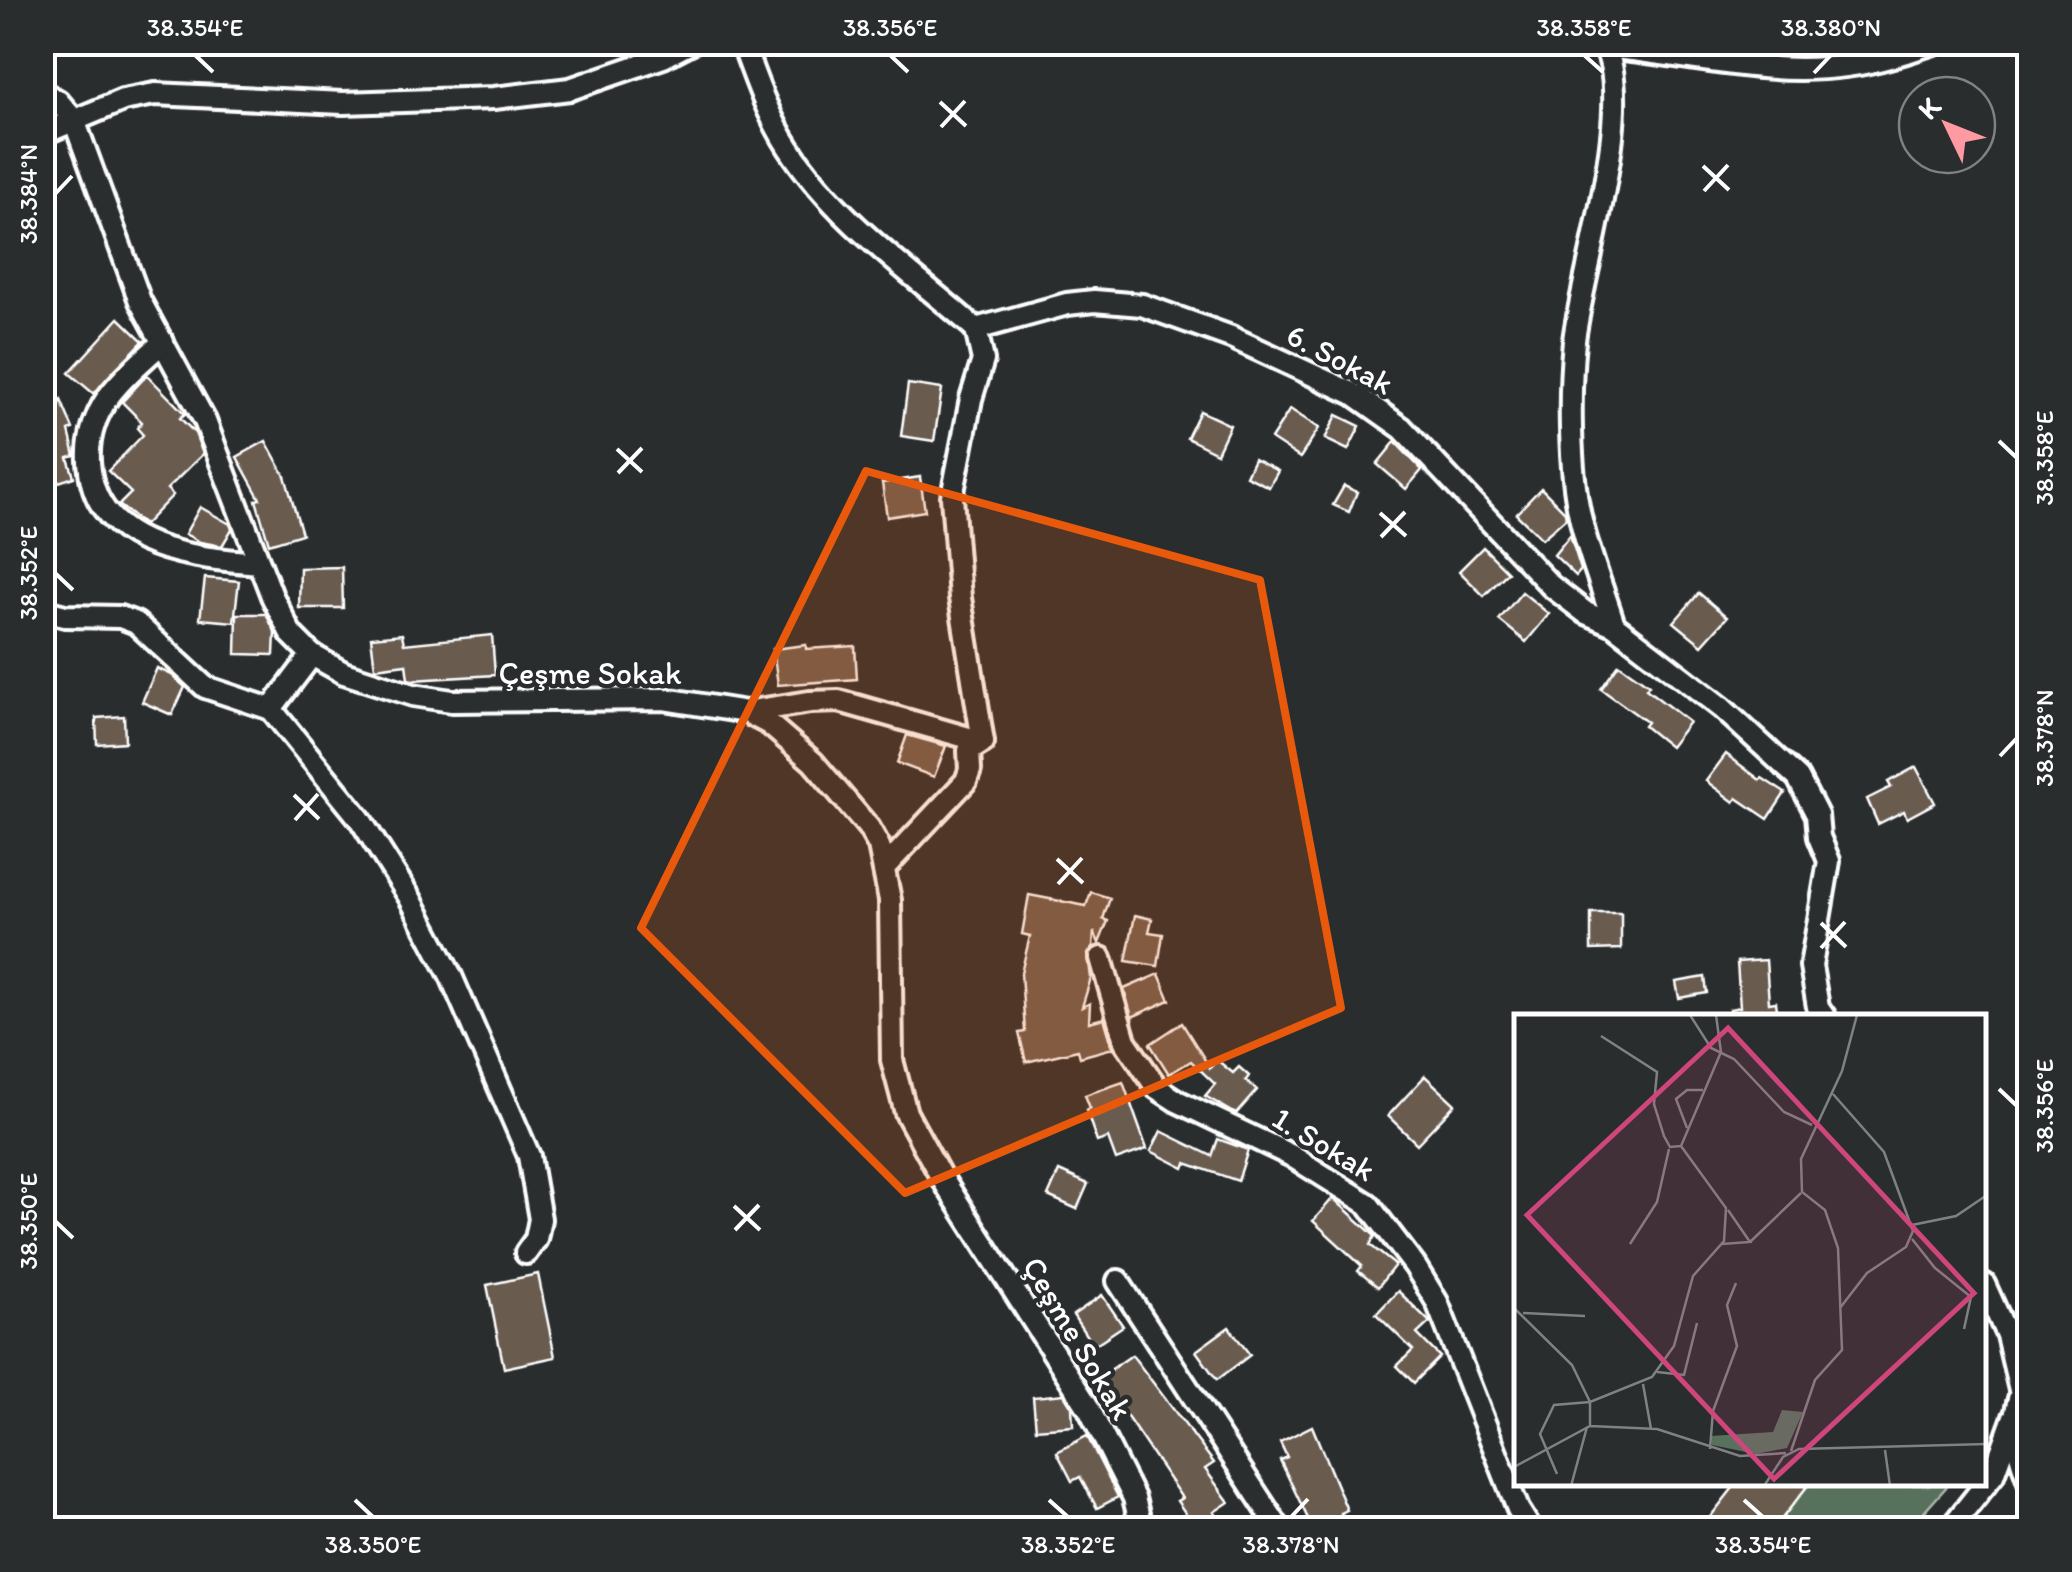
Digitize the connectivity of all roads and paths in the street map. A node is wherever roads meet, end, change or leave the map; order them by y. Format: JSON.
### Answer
{"nodes":[{"id":1,"x":692,"y":42,"type":"edge"},
{"id":2,"x":742,"y":42,"type":"edge"},
{"id":3,"x":1936,"y":42,"type":"edge"},
{"id":4,"x":1603,"y":45,"type":"edge"},
{"id":5,"x":42,"y":92,"type":"edge"},
{"id":6,"x":74,"y":120,"type":"junction"},
{"id":7,"x":42,"y":134,"type":"edge"},
{"id":8,"x":976,"y":329,"type":"junction"},
{"id":9,"x":163,"y":342,"type":"junction"},
{"id":10,"x":258,"y":563,"type":"junction"},
{"id":11,"x":42,"y":610,"type":"edge"},
{"id":12,"x":1614,"y":625,"type":"junction"},
{"id":13,"x":312,"y":655,"type":"junction"},
{"id":14,"x":272,"y":709,"type":"junction"},
{"id":15,"x":746,"y":712,"type":"junction"},
{"id":16,"x":982,"y":742,"type":"junction"},
{"id":17,"x":885,"y":867,"type":"junction"},
{"id":18,"x":1102,"y":958,"type":"dead end"},
{"id":19,"x":1823,"y":1014,"type":"edge"},
{"id":20,"x":526,"y":1253,"type":"dead end"},
{"id":21,"x":1118,"y":1282,"type":"dead end"},
{"id":22,"x":1987,"y":1290,"type":"edge"},
{"id":23,"x":2025,"y":1382,"type":"edge"},
{"id":24,"x":2014,"y":1417,"type":"junction"},
{"id":25,"x":1987,"y":1482,"type":"edge"},
{"id":26,"x":2030,"y":1484,"type":"edge"},
{"id":27,"x":1983,"y":1487,"type":"edge"},
{"id":28,"x":1142,"y":1530,"type":"edge"},
{"id":29,"x":1280,"y":1530,"type":"edge"},
{"id":30,"x":1530,"y":1530,"type":"edge"},
{"id":31,"x":1949,"y":1530,"type":"edge"}],
"edges":[{"from":1,"to":6,"type":"street"},
{"from":2,"to":8,"type":"street"},
{"from":3,"to":4,"type":"street"},
{"from":4,"to":12,"type":"street"},
{"from":5,"to":6,"type":"street","name":"Çeşme Sokak"},
{"from":6,"to":7,"type":"street"},
{"from":6,"to":9,"type":"street","name":"Çeşme Sokak"},
{"from":8,"to":12,"type":"street","name":"6. Sokak"},
{"from":8,"to":16,"type":"street"},
{"from":9,"to":10,"type":"street","name":"Çeşme Sokak"},
{"from":9,"to":10,"type":"street"},
{"from":10,"to":13,"type":"street","name":"Çeşme Sokak"},
{"from":11,"to":14,"type":"street"},
{"from":12,"to":19,"type":"street","name":"6. Sokak"},
{"from":13,"to":14,"type":"street"},
{"from":13,"to":15,"type":"street","name":"Çeşme Sokak"},
{"from":14,"to":20,"type":"street"},
{"from":15,"to":16,"type":"street"},
{"from":15,"to":17,"type":"street","name":"Çeşme Sokak"},
{"from":16,"to":17,"type":"street"},
{"from":17,"to":28,"type":"street","name":"Çeşme Sokak"},
{"from":18,"to":30,"type":"street","name":"1. Sokak"},
{"from":21,"to":29,"type":"street"},
{"from":22,"to":23,"type":"street"},
{"from":23,"to":24,"type":"street"},
{"from":24,"to":25,"type":"street"},
{"from":24,"to":26,"type":"street"},
{"from":27,"to":31,"type":"street"}]}
